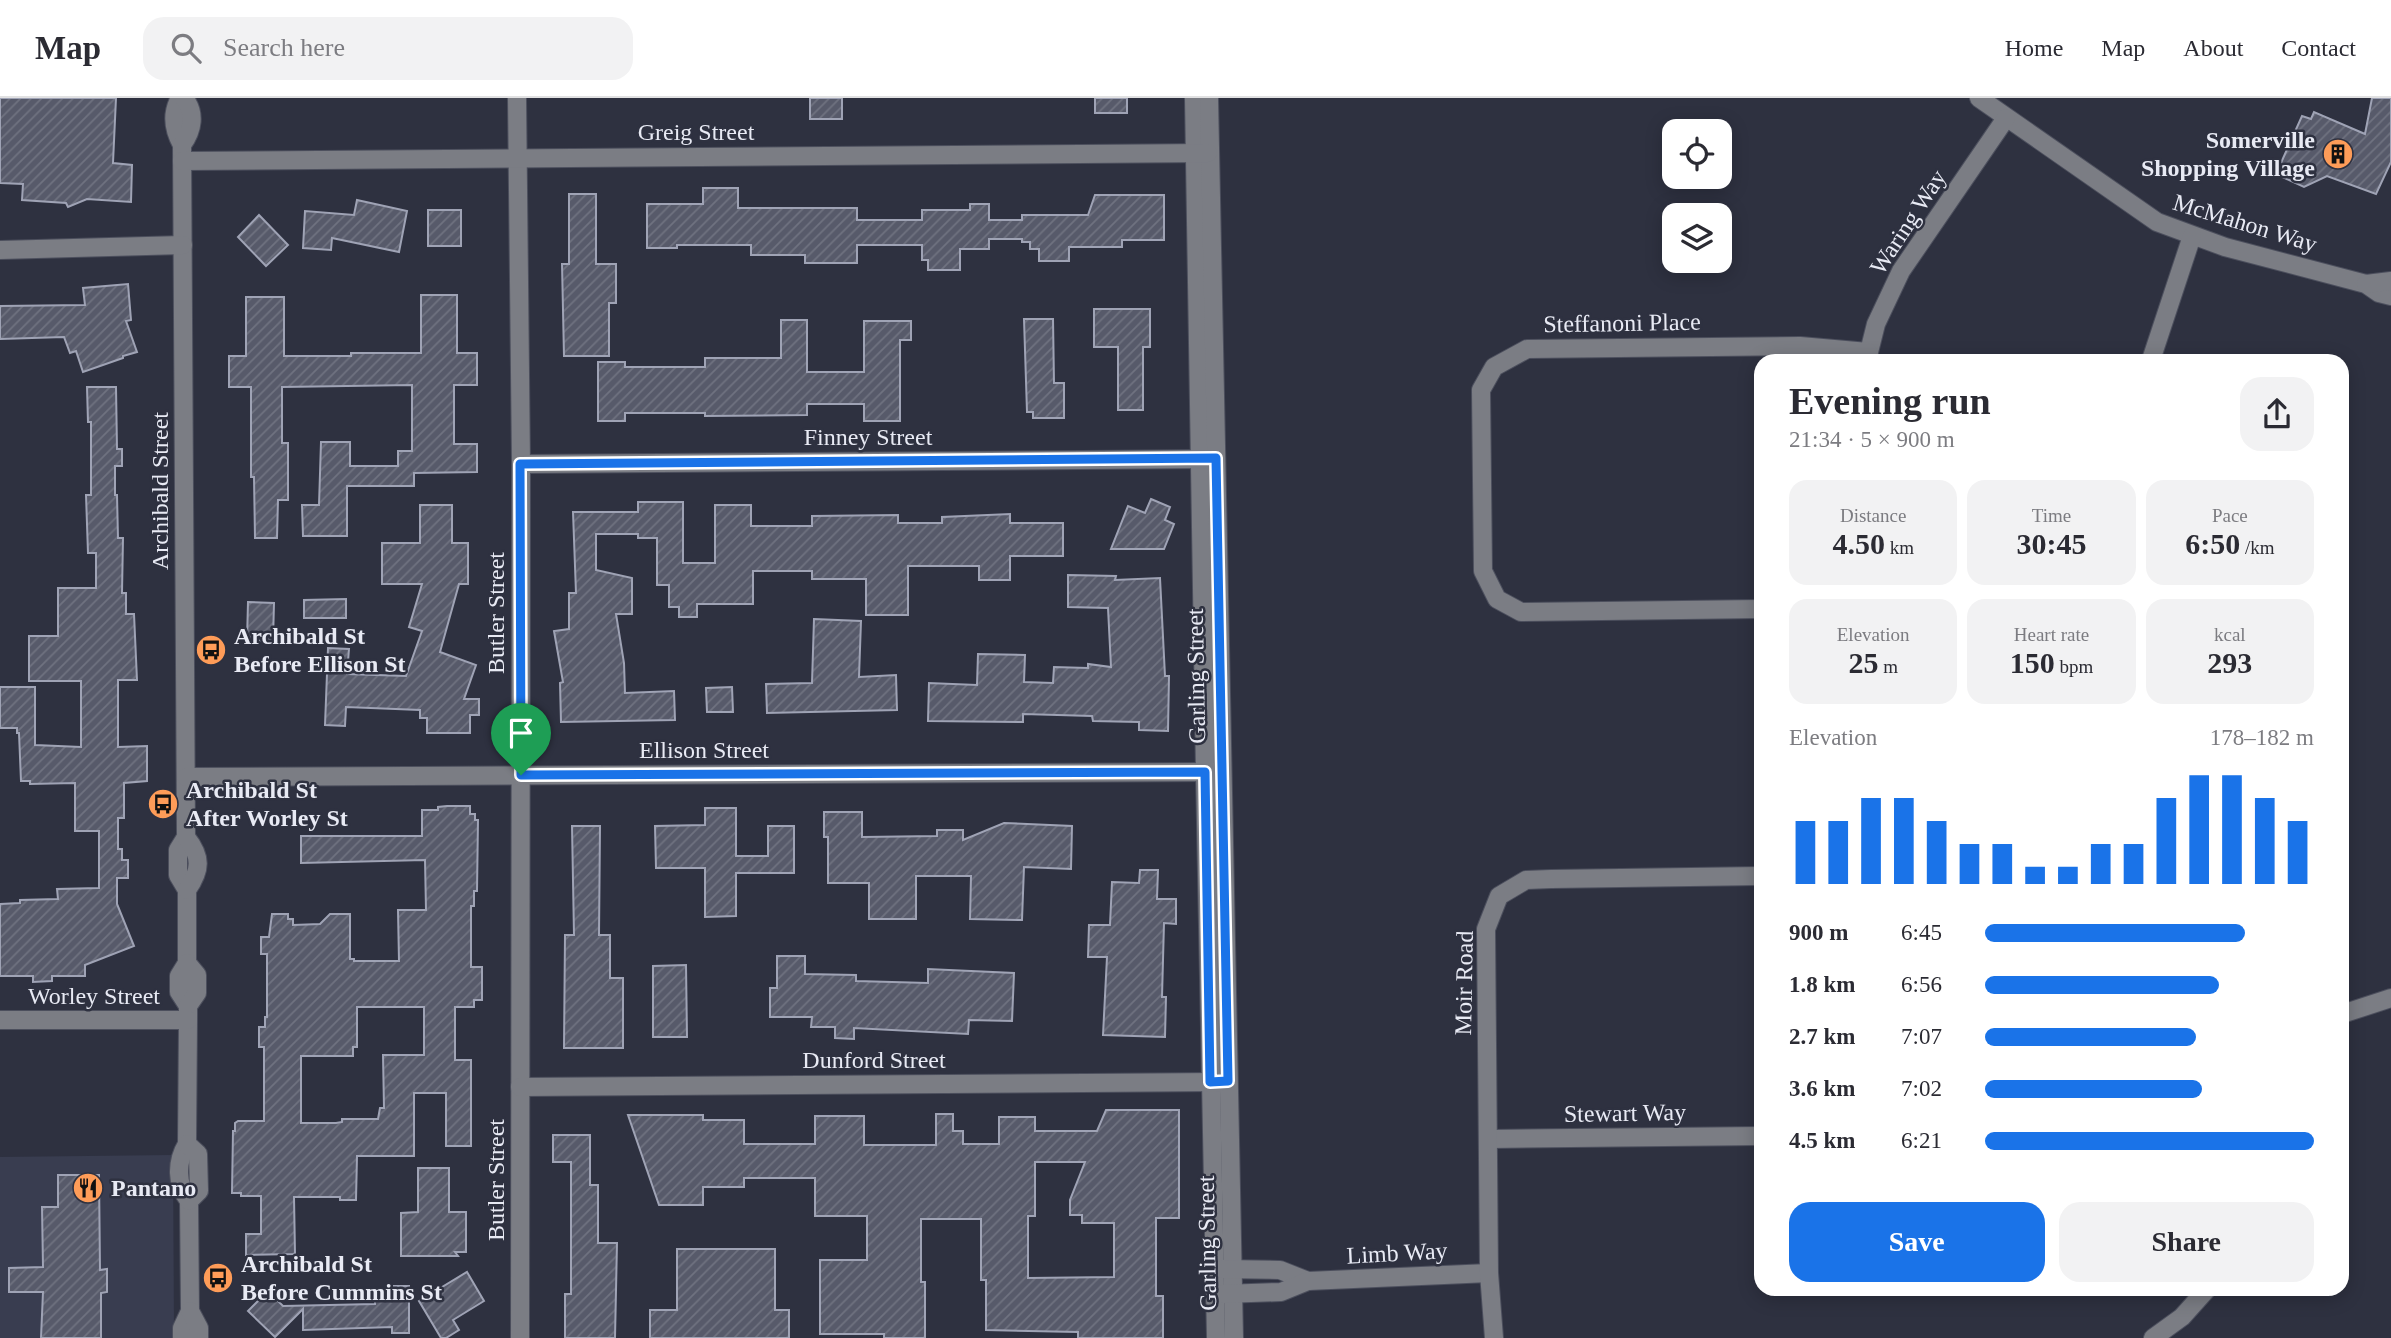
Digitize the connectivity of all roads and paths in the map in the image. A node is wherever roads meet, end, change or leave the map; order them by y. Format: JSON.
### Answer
{"nodes":[{"id":1,"x":182,"y":98,"type":"edge"},
{"id":2,"x":517,"y":98,"type":"edge"},
{"id":3,"x":1194,"y":98,"type":"edge"},
{"id":4,"x":1209,"y":98,"type":"edge"},
{"id":5,"x":1979,"y":98,"type":"edge"},
{"id":6,"x":2006,"y":118,"type":"junction"},
{"id":7,"x":182,"y":153,"type":"junction"},
{"id":8,"x":1203,"y":154,"type":"junction"},
{"id":9,"x":517,"y":157,"type":"junction"},
{"id":10,"x":2192,"y":236,"type":"junction"},
{"id":11,"x":183,"y":245,"type":"junction"},
{"id":12,"x":0,"y":250,"type":"edge"},
{"id":13,"x":2391,"y":281,"type":"edge"},
{"id":14,"x":2366,"y":284,"type":"junction"},
{"id":15,"x":2391,"y":296,"type":"edge"},
{"id":16,"x":1854,"y":354,"type":"edge"},
{"id":17,"x":1868,"y":354,"type":"edge"},
{"id":18,"x":2153,"y":354,"type":"edge"},
{"id":19,"x":1208,"y":459,"type":"junction"},
{"id":20,"x":520,"y":464,"type":"junction"},
{"id":21,"x":1754,"y":609,"type":"edge"},
{"id":22,"x":1213,"y":772,"type":"junction"},
{"id":23,"x":521,"y":775,"type":"junction"},
{"id":24,"x":186,"y":777,"type":"junction"},
{"id":25,"x":1754,"y":876,"type":"edge"},
{"id":26,"x":2391,"y":998,"type":"edge"},
{"id":27,"x":2349,"y":1012,"type":"edge"},
{"id":28,"x":188,"y":1013,"type":"junction"},
{"id":29,"x":0,"y":1020,"type":"edge"},
{"id":30,"x":1219,"y":1082,"type":"junction"},
{"id":31,"x":520,"y":1087,"type":"junction"},
{"id":32,"x":1754,"y":1136,"type":"edge"},
{"id":33,"x":1489,"y":1139,"type":"junction"},
{"id":34,"x":1224,"y":1269,"type":"junction"},
{"id":35,"x":1489,"y":1273,"type":"junction"},
{"id":36,"x":1308,"y":1281,"type":"junction"},
{"id":37,"x":1224,"y":1294,"type":"junction"},
{"id":38,"x":2201,"y":1296,"type":"edge"},
{"id":39,"x":190,"y":1311,"type":"junction"},
{"id":40,"x":182,"y":1338,"type":"edge"},
{"id":41,"x":199,"y":1338,"type":"edge"},
{"id":42,"x":520,"y":1338,"type":"edge"},
{"id":43,"x":1216,"y":1338,"type":"edge"},
{"id":44,"x":1234,"y":1338,"type":"edge"},
{"id":45,"x":1494,"y":1338,"type":"edge"},
{"id":46,"x":2153,"y":1338,"type":"edge"}],
"edges":[{"from":1,"to":7,"type":"street","name":"Archibald Street"},
{"from":2,"to":9,"type":"street","name":"Butler Street"},
{"from":3,"to":8,"type":"street","name":"Garling Street"},
{"from":4,"to":8,"type":"street","name":"Garling Street"},
{"from":5,"to":6,"type":"street","name":"McMahon Way"},
{"from":6,"to":10,"type":"street","name":"McMahon Way"},
{"from":6,"to":17,"type":"street","name":"Waring Way"},
{"from":7,"to":9,"type":"street","name":"Greig Street"},
{"from":7,"to":11,"type":"street","name":"Archibald Street"},
{"from":8,"to":9,"type":"street","name":"Greig Street"},
{"from":8,"to":19,"type":"street","name":"Garling Street"},
{"from":9,"to":20,"type":"street","name":"Butler Street"},
{"from":10,"to":14,"type":"street","name":"McMahon Way"},
{"from":10,"to":18,"type":"street"},
{"from":11,"to":12,"type":"street"},
{"from":11,"to":24,"type":"street","name":"Archibald Street"},
{"from":13,"to":14,"type":"street","name":"McMahon Way"},
{"from":14,"to":15,"type":"street","name":"McMahon Way"},
{"from":16,"to":21,"type":"street","name":"Steffanoni Place"},
{"from":19,"to":20,"type":"street","name":"Finney Street"},
{"from":19,"to":22,"type":"street","name":"Garling Street"},
{"from":20,"to":23,"type":"street","name":"Butler Street"},
{"from":22,"to":23,"type":"street","name":"Ellison Street"},
{"from":22,"to":30,"type":"street","name":"Garling Street"},
{"from":23,"to":24,"type":"street","name":"Ellison Street"},
{"from":23,"to":31,"type":"street","name":"Butler Street"},
{"from":24,"to":28,"type":"street","name":"Archibald Street"},
{"from":25,"to":33,"type":"street","name":"Moir Road"},
{"from":26,"to":27,"type":"street"},
{"from":28,"to":29,"type":"street","name":"Worley Street"},
{"from":28,"to":39,"type":"street","name":"Archibald Street"},
{"from":30,"to":31,"type":"street","name":"Dunford Street"},
{"from":30,"to":34,"type":"street","name":"Garling Street"},
{"from":31,"to":42,"type":"street","name":"Butler Street"},
{"from":32,"to":33,"type":"street","name":"Stewart Way"},
{"from":33,"to":35,"type":"street","name":"Moir Road"},
{"from":34,"to":36,"type":"street","name":"Limb Way"},
{"from":34,"to":37,"type":"street","name":"Garling Street"},
{"from":35,"to":36,"type":"street","name":"Limb Way"},
{"from":35,"to":45,"type":"street","name":"Moir Road"},
{"from":36,"to":37,"type":"street","name":"Limb Way"},
{"from":37,"to":43,"type":"street","name":"Garling Street"},
{"from":37,"to":44,"type":"street","name":"Garling Street"},
{"from":38,"to":46,"type":"street"},
{"from":39,"to":40,"type":"street","name":"Archibald Street"},
{"from":39,"to":41,"type":"street","name":"Archibald Street"}]}
